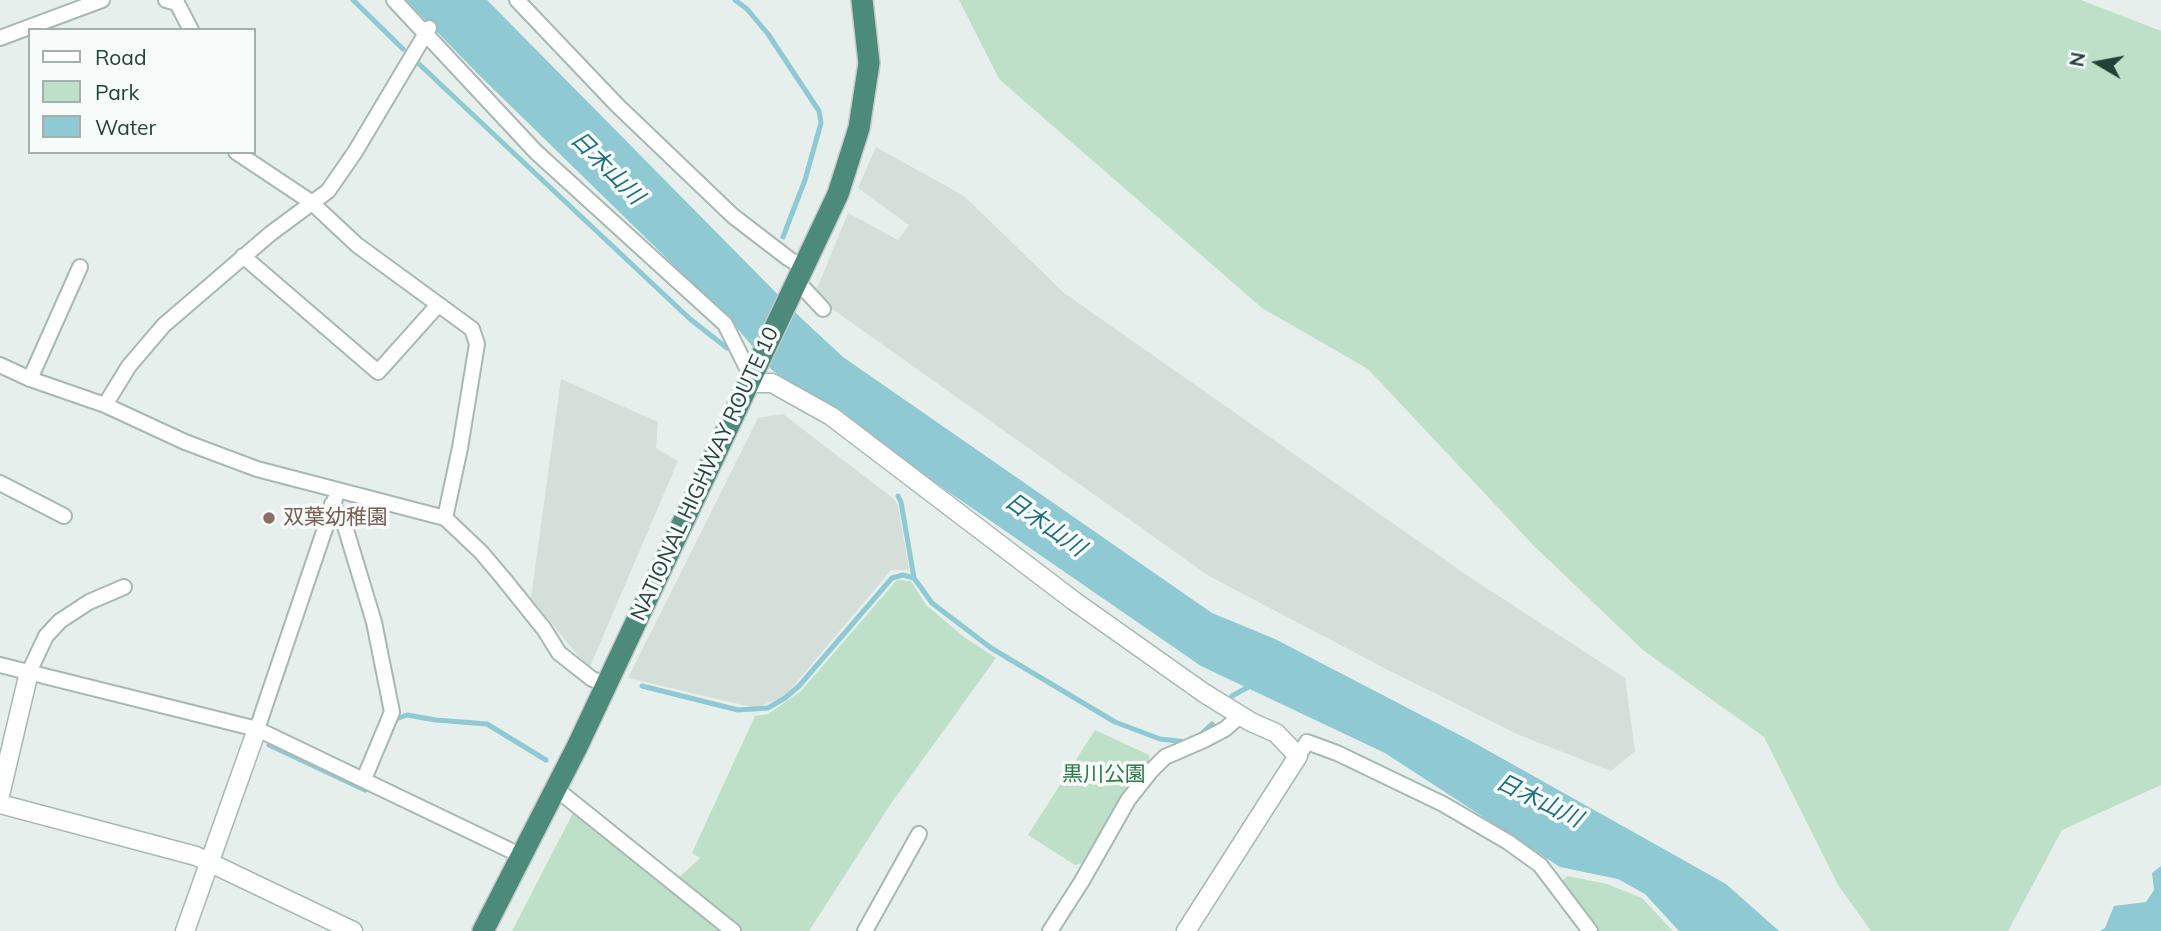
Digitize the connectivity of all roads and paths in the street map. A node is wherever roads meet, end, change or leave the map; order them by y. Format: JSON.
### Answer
{"nodes":[{"id":1,"x":102,"y":0,"type":"edge"},
{"id":2,"x":166,"y":0,"type":"edge"},
{"id":3,"x":394,"y":0,"type":"edge"},
{"id":4,"x":517,"y":0,"type":"edge"},
{"id":5,"x":862,"y":0,"type":"edge"},
{"id":6,"x":190,"y":28,"type":"edge"},
{"id":7,"x":428,"y":31,"type":"junction"},
{"id":8,"x":0,"y":37,"type":"edge"},
{"id":9,"x":239,"y":154,"type":"edge"},
{"id":10,"x":311,"y":202,"type":"junction"},
{"id":11,"x":243,"y":256,"type":"junction"},
{"id":12,"x":80,"y":267,"type":"dead end"},
{"id":13,"x":796,"y":282,"type":"junction"},
{"id":14,"x":438,"y":305,"type":"junction"},
{"id":15,"x":822,"y":309,"type":"dead end"},
{"id":16,"x":0,"y":365,"type":"edge"},
{"id":17,"x":752,"y":376,"type":"junction"},
{"id":18,"x":30,"y":379,"type":"junction"},
{"id":19,"x":105,"y":405,"type":"junction"},
{"id":20,"x":0,"y":483,"type":"edge"},
{"id":21,"x":335,"y":497,"type":"junction"},
{"id":22,"x":64,"y":516,"type":"dead end"},
{"id":23,"x":445,"y":518,"type":"junction"},
{"id":24,"x":124,"y":587,"type":"dead end"},
{"id":25,"x":0,"y":665,"type":"edge"},
{"id":26,"x":29,"y":673,"type":"junction"},
{"id":27,"x":606,"y":684,"type":"junction"},
{"id":28,"x":1240,"y":716,"type":"junction"},
{"id":29,"x":257,"y":729,"type":"junction"},
{"id":30,"x":1298,"y":756,"type":"junction"},
{"id":31,"x":364,"y":779,"type":"junction"},
{"id":32,"x":555,"y":788,"type":"junction"},
{"id":33,"x":0,"y":795,"type":"edge"},
{"id":34,"x":0,"y":804,"type":"edge"},
{"id":35,"x":919,"y":834,"type":"dead end"},
{"id":36,"x":522,"y":856,"type":"junction"},
{"id":37,"x":211,"y":862,"type":"junction"},
{"id":38,"x":185,"y":931,"type":"edge"},
{"id":39,"x":353,"y":931,"type":"edge"},
{"id":40,"x":483,"y":931,"type":"edge"},
{"id":41,"x":733,"y":931,"type":"edge"},
{"id":42,"x":865,"y":931,"type":"edge"},
{"id":43,"x":1050,"y":931,"type":"edge"},
{"id":44,"x":1186,"y":931,"type":"edge"},
{"id":45,"x":1590,"y":931,"type":"edge"}],
"edges":[{"from":1,"to":8,"type":"street"},
{"from":2,"to":6,"type":"street"},
{"from":3,"to":7,"type":"street"},
{"from":4,"to":13,"type":"street"},
{"from":5,"to":13,"type":"highway","name":"NATIONAL HIGHWAY ROUTE 10"},
{"from":7,"to":10,"type":"street"},
{"from":7,"to":17,"type":"street"},
{"from":9,"to":10,"type":"street"},
{"from":10,"to":11,"type":"street"},
{"from":10,"to":14,"type":"street"},
{"from":11,"to":14,"type":"street"},
{"from":11,"to":19,"type":"street"},
{"from":12,"to":18,"type":"street"},
{"from":13,"to":15,"type":"street"},
{"from":13,"to":17,"type":"highway","name":"NATIONAL HIGHWAY ROUTE 10"},
{"from":14,"to":23,"type":"street"},
{"from":16,"to":18,"type":"street"},
{"from":17,"to":27,"type":"highway","name":"NATIONAL HIGHWAY ROUTE 10"},
{"from":17,"to":28,"type":"street"},
{"from":18,"to":19,"type":"street"},
{"from":19,"to":21,"type":"street"},
{"from":20,"to":22,"type":"street"},
{"from":21,"to":23,"type":"street"},
{"from":21,"to":29,"type":"street"},
{"from":21,"to":31,"type":"street"},
{"from":23,"to":27,"type":"street"},
{"from":24,"to":26,"type":"street"},
{"from":25,"to":26,"type":"street"},
{"from":26,"to":29,"type":"street"},
{"from":26,"to":33,"type":"street"},
{"from":27,"to":32,"type":"highway","name":"NATIONAL HIGHWAY ROUTE 10"},
{"from":28,"to":30,"type":"street"},
{"from":28,"to":43,"type":"street"},
{"from":29,"to":31,"type":"street"},
{"from":29,"to":37,"type":"street"},
{"from":30,"to":44,"type":"street"},
{"from":30,"to":45,"type":"street"},
{"from":31,"to":36,"type":"street"},
{"from":32,"to":36,"type":"highway","name":"NATIONAL HIGHWAY ROUTE 10"},
{"from":32,"to":41,"type":"street"},
{"from":34,"to":37,"type":"street"},
{"from":35,"to":42,"type":"street"},
{"from":36,"to":40,"type":"highway","name":"NATIONAL HIGHWAY ROUTE 10"},
{"from":37,"to":38,"type":"street"},
{"from":37,"to":39,"type":"street"}]}
